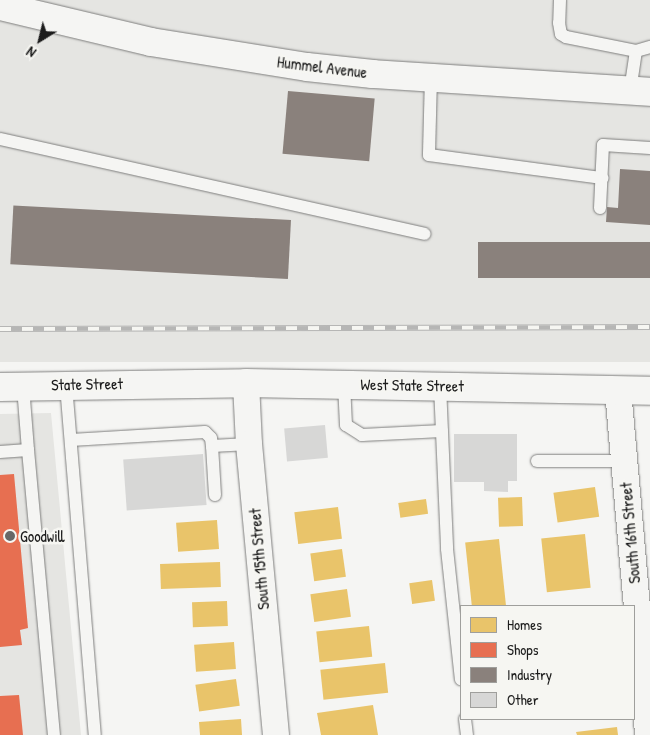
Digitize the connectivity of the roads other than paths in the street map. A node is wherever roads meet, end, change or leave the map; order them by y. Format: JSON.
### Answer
{"nodes":[{"id":1,"x":560,"y":0,"type":"edge"},
{"id":2,"x":0,"y":6,"type":"edge"},
{"id":3,"x":650,"y":47,"type":"edge"},
{"id":4,"x":636,"y":51,"type":"junction"},
{"id":5,"x":431,"y":77,"type":"junction"},
{"id":6,"x":640,"y":91,"type":"edge"},
{"id":7,"x":0,"y":139,"type":"edge"},
{"id":8,"x":650,"y":148,"type":"edge"},
{"id":9,"x":602,"y":178,"type":"junction"},
{"id":10,"x":600,"y":208,"type":"dead end"},
{"id":11,"x":426,"y":234,"type":"dead end"},
{"id":12,"x":175,"y":383,"type":"joint"},
{"id":13,"x":246,"y":383,"type":"junction"},
{"id":14,"x":344,"y":384,"type":"junction"},
{"id":15,"x":66,"y":385,"type":"junction"},
{"id":16,"x":11,"y":386,"type":"edge"},
{"id":17,"x":440,"y":386,"type":"junction"},
{"id":18,"x":618,"y":390,"type":"junction"},
{"id":19,"x":650,"y":391,"type":"edge"},
{"id":20,"x":442,"y":431,"type":"junction"},
{"id":21,"x":71,"y":440,"type":"junction"},
{"id":22,"x":249,"y":444,"type":"junction"},
{"id":23,"x":212,"y":446,"type":"junction"},
{"id":24,"x":28,"y":450,"type":"junction"},
{"id":25,"x":0,"y":452,"type":"edge"},
{"id":26,"x":537,"y":460,"type":"dead end"},
{"id":27,"x":624,"y":461,"type":"junction"},
{"id":28,"x":215,"y":495,"type":"dead end"},
{"id":29,"x":460,"y":669,"type":"edge"},
{"id":30,"x":465,"y":720,"type":"edge"},
{"id":31,"x":54,"y":735,"type":"edge"},
{"id":32,"x":95,"y":735,"type":"edge"},
{"id":33,"x":276,"y":735,"type":"edge"},
{"id":34,"x":467,"y":735,"type":"edge"},
{"id":35,"x":648,"y":735,"type":"edge"}],
"edges":[{"from":1,"to":4,"type":"lane"},
{"from":2,"to":5,"type":"main road","name":"Hummel Avenue"},
{"from":3,"to":4,"type":"lane"},
{"from":4,"to":6,"type":"lane"},
{"from":5,"to":6,"type":"main road","name":"Hummel Avenue"},
{"from":5,"to":9,"type":"lane"},
{"from":7,"to":11,"type":"lane"},
{"from":8,"to":9,"type":"lane"},
{"from":9,"to":10,"type":"lane"},
{"from":12,"to":13,"type":"main road","name":"West State Street"},
{"from":12,"to":15,"type":"main road","name":"State Street"},
{"from":13,"to":14,"type":"main road","name":"West State Street"},
{"from":13,"to":22,"type":"street","name":"South 15th Street"},
{"from":14,"to":17,"type":"main road","name":"West State Street"},
{"from":14,"to":20,"type":"lane"},
{"from":15,"to":16,"type":"main road","name":"State Street"},
{"from":15,"to":21,"type":"lane"},
{"from":16,"to":24,"type":"lane"},
{"from":17,"to":18,"type":"main road","name":"West State Street"},
{"from":17,"to":20,"type":"lane"},
{"from":18,"to":19,"type":"main road","name":"West State Street"},
{"from":18,"to":27,"type":"street","name":"South 16th Street"},
{"from":20,"to":29,"type":"lane"},
{"from":21,"to":23,"type":"lane"},
{"from":21,"to":32,"type":"lane"},
{"from":22,"to":23,"type":"lane"},
{"from":22,"to":33,"type":"street","name":"South 15th Street"},
{"from":23,"to":28,"type":"lane"},
{"from":24,"to":25,"type":"lane"},
{"from":24,"to":31,"type":"lane"},
{"from":26,"to":27,"type":"lane"},
{"from":27,"to":35,"type":"street","name":"South 16th Street"},
{"from":30,"to":34,"type":"lane"}]}
